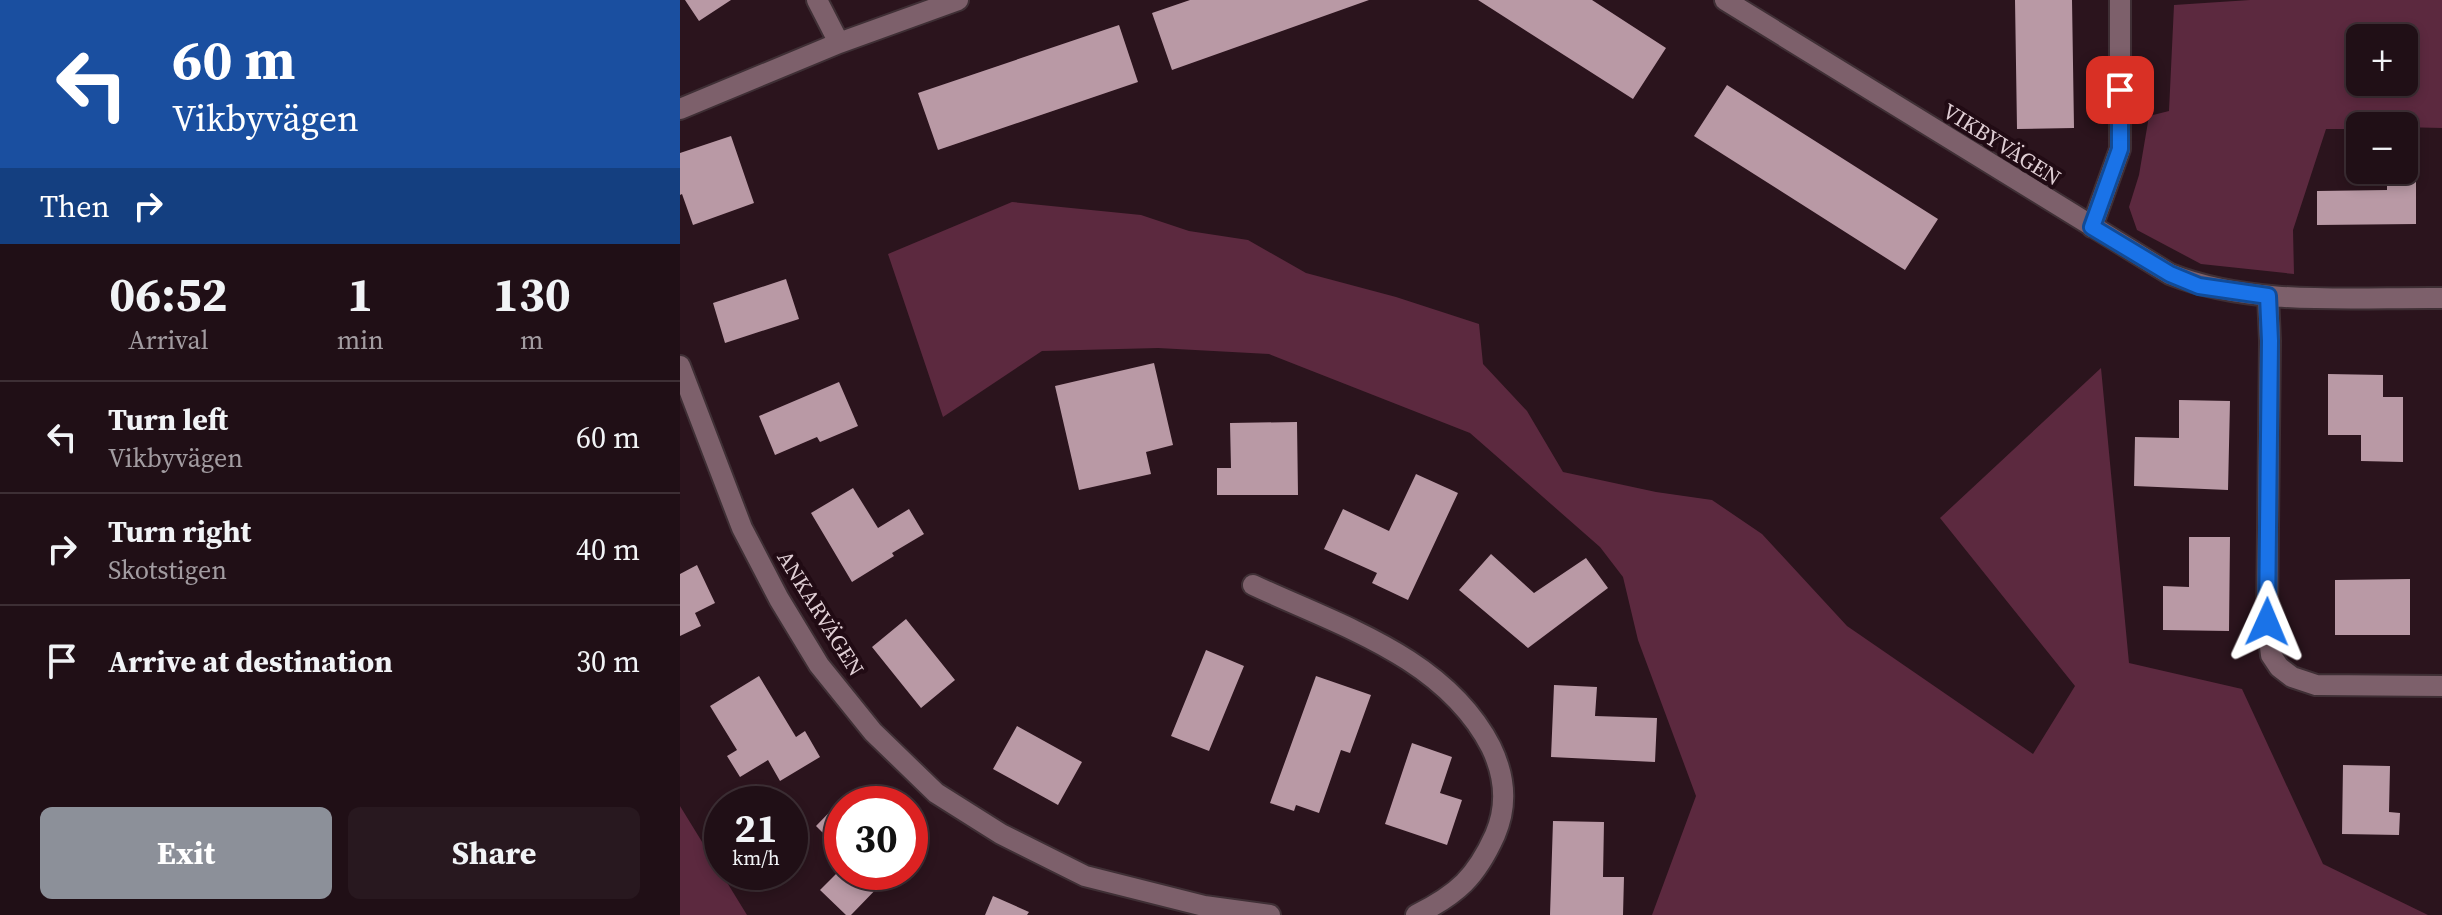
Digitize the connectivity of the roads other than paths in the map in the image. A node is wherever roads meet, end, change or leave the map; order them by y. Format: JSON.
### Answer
{"nodes":[{"id":1,"x":817,"y":0,"type":"edge"},
{"id":2,"x":958,"y":0,"type":"edge"},
{"id":3,"x":2120,"y":0,"type":"edge"},
{"id":4,"x":1737,"y":3,"type":"edge"},
{"id":5,"x":839,"y":43,"type":"junction"},
{"id":6,"x":680,"y":109,"type":"edge"},
{"id":7,"x":2092,"y":227,"type":"junction"},
{"id":8,"x":2268,"y":296,"type":"junction"},
{"id":9,"x":2442,"y":298,"type":"edge"},
{"id":10,"x":680,"y":366,"type":"edge"},
{"id":11,"x":1253,"y":585,"type":"dead end"},
{"id":12,"x":2442,"y":686,"type":"edge"},
{"id":13,"x":1270,"y":915,"type":"edge"},
{"id":14,"x":1416,"y":915,"type":"edge"}],
"edges":[{"from":1,"to":5,"type":"street"},
{"from":2,"to":5,"type":"street"},
{"from":3,"to":7,"type":"street"},
{"from":4,"to":7,"type":"street","name":"VIKBYVÄGEN"},
{"from":5,"to":6,"type":"street"},
{"from":7,"to":8,"type":"street","name":"VIKBYVÄGEN"},
{"from":8,"to":9,"type":"street","name":"VIKBYVÄGEN"},
{"from":8,"to":12,"type":"street"},
{"from":10,"to":13,"type":"street","name":"ANKARVÄGEN"},
{"from":11,"to":14,"type":"street"}]}
